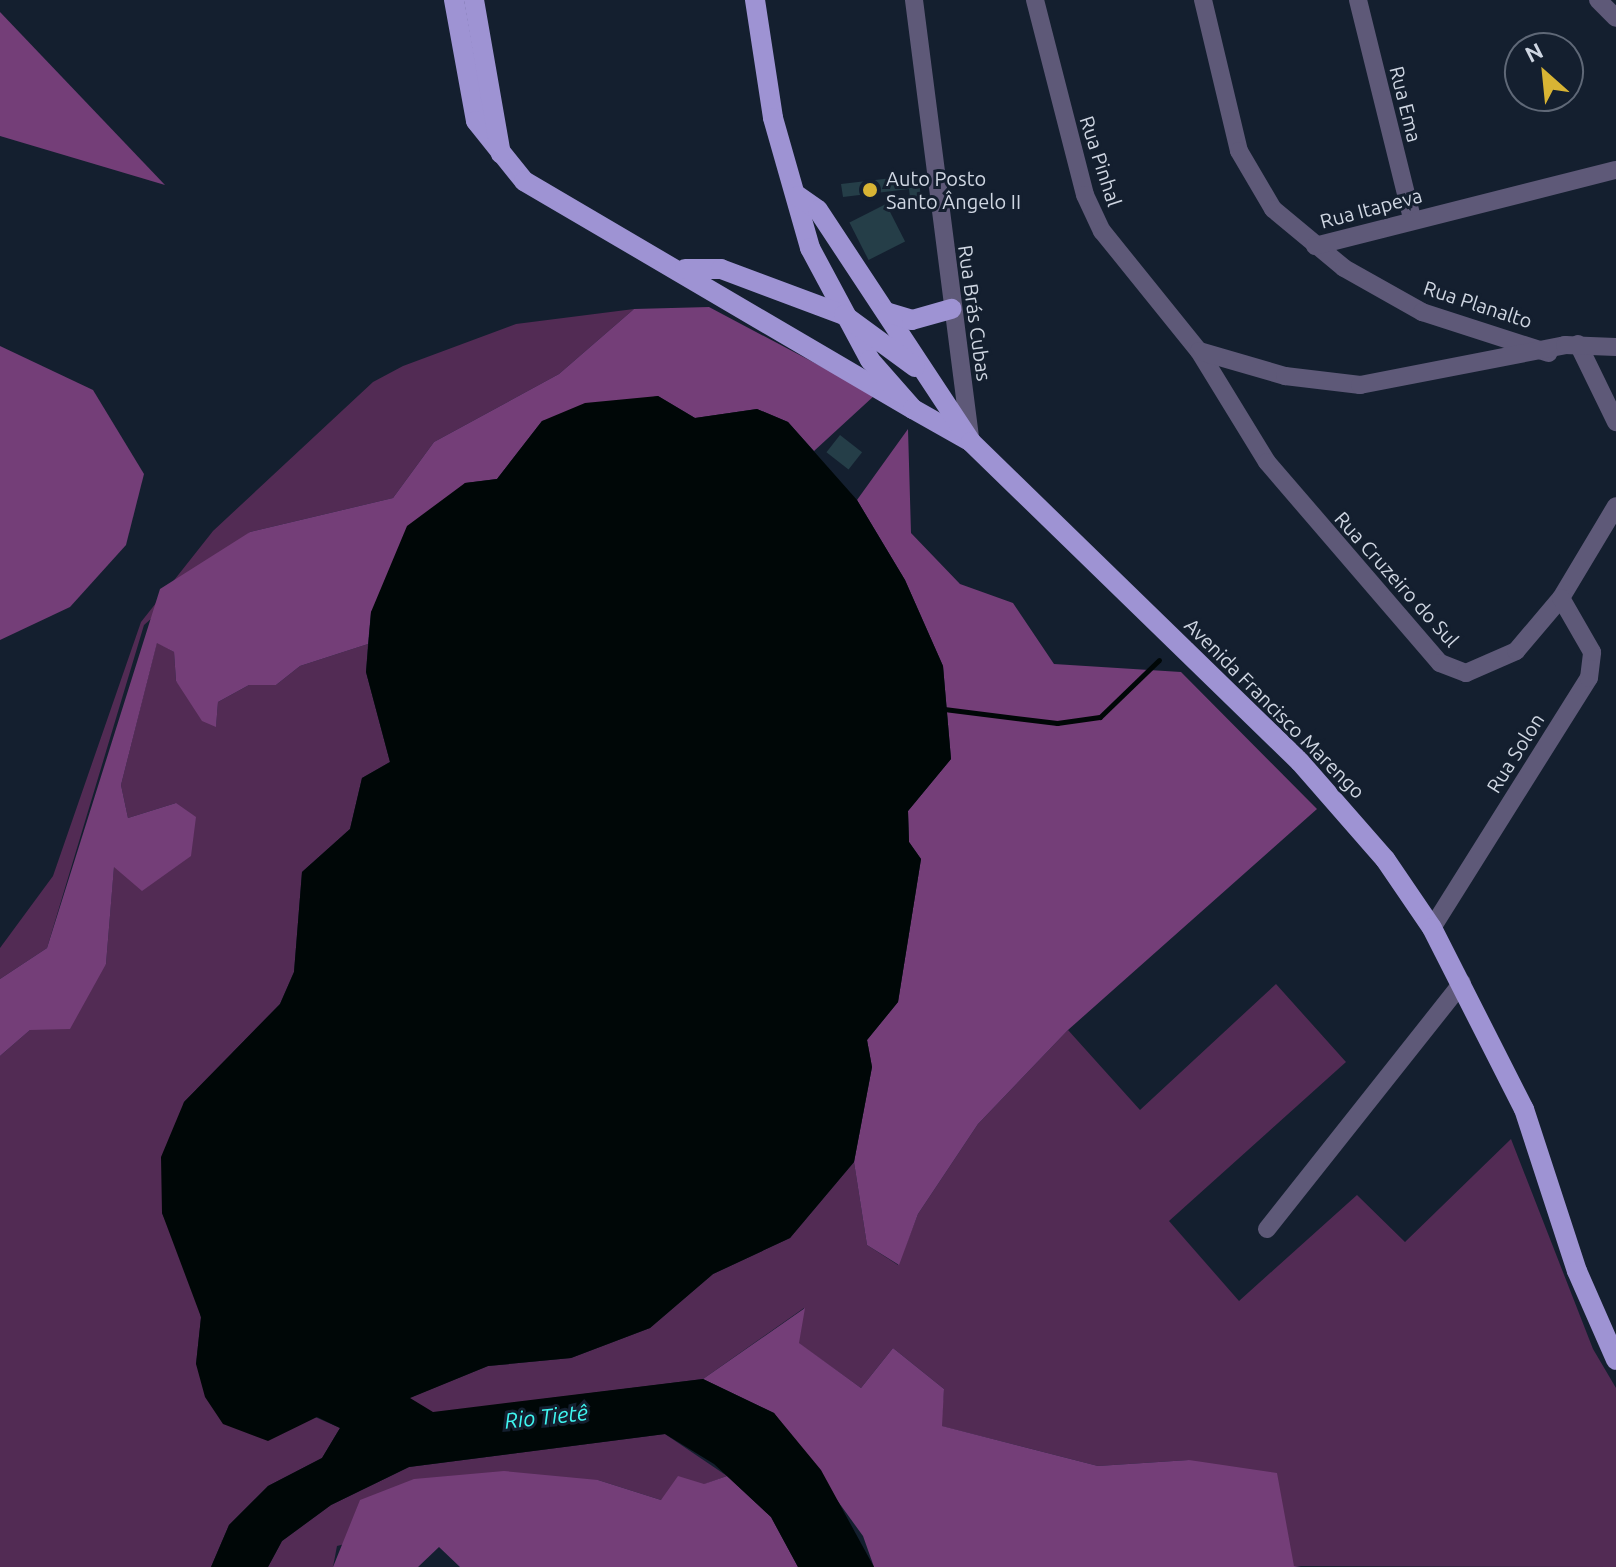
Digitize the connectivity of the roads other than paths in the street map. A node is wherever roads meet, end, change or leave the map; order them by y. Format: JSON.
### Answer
{"nodes":[{"id":1,"x":454,"y":0,"type":"edge"},
{"id":2,"x":474,"y":0,"type":"edge"},
{"id":3,"x":755,"y":0,"type":"edge"},
{"id":4,"x":914,"y":0,"type":"edge"},
{"id":5,"x":1035,"y":0,"type":"edge"},
{"id":6,"x":1203,"y":0,"type":"edge"},
{"id":7,"x":1358,"y":0,"type":"edge"},
{"id":8,"x":1598,"y":0,"type":"edge"},
{"id":9,"x":1616,"y":18,"type":"edge"},
{"id":10,"x":502,"y":158,"type":"junction"},
{"id":11,"x":1616,"y":170,"type":"edge"},
{"id":12,"x":798,"y":196,"type":"junction"},
{"id":13,"x":1412,"y":218,"type":"junction"},
{"id":14,"x":1315,"y":246,"type":"junction"},
{"id":15,"x":685,"y":269,"type":"junction"},
{"id":16,"x":822,"y":269,"type":"junction"},
{"id":17,"x":792,"y":295,"type":"junction"},
{"id":18,"x":951,"y":309,"type":"junction"},
{"id":19,"x":886,"y":312,"type":"junction"},
{"id":20,"x":844,"y":315,"type":"junction"},
{"id":21,"x":1578,"y":344,"type":"junction"},
{"id":22,"x":1616,"y":347,"type":"edge"},
{"id":23,"x":1199,"y":351,"type":"junction"},
{"id":24,"x":1548,"y":351,"type":"junction"},
{"id":25,"x":941,"y":391,"type":"junction"},
{"id":26,"x":913,"y":409,"type":"junction"},
{"id":27,"x":1616,"y":422,"type":"edge"},
{"id":28,"x":971,"y":442,"type":"junction"},
{"id":29,"x":1616,"y":506,"type":"edge"},
{"id":30,"x":1561,"y":598,"type":"junction"},
{"id":31,"x":1432,"y":928,"type":"junction"},
{"id":32,"x":1462,"y":983,"type":"junction"},
{"id":33,"x":1267,"y":1229,"type":"dead end"},
{"id":34,"x":1616,"y":1360,"type":"edge"}],
"edges":[{"from":1,"to":10,"type":"main road"},
{"from":2,"to":10,"type":"main road"},
{"from":3,"to":12,"type":"main road","name":"Avenida Francisco Marengo"},
{"from":4,"to":18,"type":"street","name":"Rua Brás Cubas"},
{"from":5,"to":23,"type":"street","name":"Rua Pinhal"},
{"from":6,"to":14,"type":"street","name":"Rua Itapeva"},
{"from":7,"to":13,"type":"street","name":"Rua Ema"},
{"from":8,"to":9,"type":"street"},
{"from":10,"to":15,"type":"main road"},
{"from":11,"to":13,"type":"street","name":"Rua Itapeva"},
{"from":12,"to":16,"type":"main road","name":"Avenida Francisco Marengo"},
{"from":12,"to":19,"type":"main road","name":"Avenida Francisco Marengo"},
{"from":13,"to":14,"type":"street","name":"Rua Itapeva"},
{"from":14,"to":24,"type":"street","name":"Rua Planalto"},
{"from":15,"to":17,"type":"main road"},
{"from":15,"to":26,"type":"main road"},
{"from":16,"to":17,"type":"main road"},
{"from":16,"to":20,"type":"main road","name":"Avenida Francisco Marengo"},
{"from":17,"to":20,"type":"main road"},
{"from":18,"to":19,"type":"main road"},
{"from":18,"to":28,"type":"street","name":"Rua Brás Cubas"},
{"from":19,"to":25,"type":"main road","name":"Avenida Francisco Marengo"},
{"from":20,"to":25,"type":"main road"},
{"from":20,"to":26,"type":"main road","name":"Avenida Francisco Marengo"},
{"from":21,"to":22,"type":"street","name":"Rua Planalto"},
{"from":21,"to":24,"type":"street","name":"Rua Planalto"},
{"from":21,"to":27,"type":"street"},
{"from":23,"to":24,"type":"street"},
{"from":23,"to":30,"type":"street","name":"Rua Cruzeiro do Sul"},
{"from":25,"to":28,"type":"main road","name":"Avenida Francisco Marengo"},
{"from":26,"to":28,"type":"main road","name":"Avenida Francisco Marengo"},
{"from":28,"to":31,"type":"main road","name":"Avenida Francisco Marengo"},
{"from":29,"to":30,"type":"street","name":"Rua Cruzeiro do Sul"},
{"from":30,"to":31,"type":"street","name":"Rua Solon"},
{"from":31,"to":32,"type":"main road","name":"Avenida Francisco Marengo"},
{"from":32,"to":33,"type":"street"},
{"from":32,"to":34,"type":"main road","name":"Avenida Francisco Marengo"}]}
